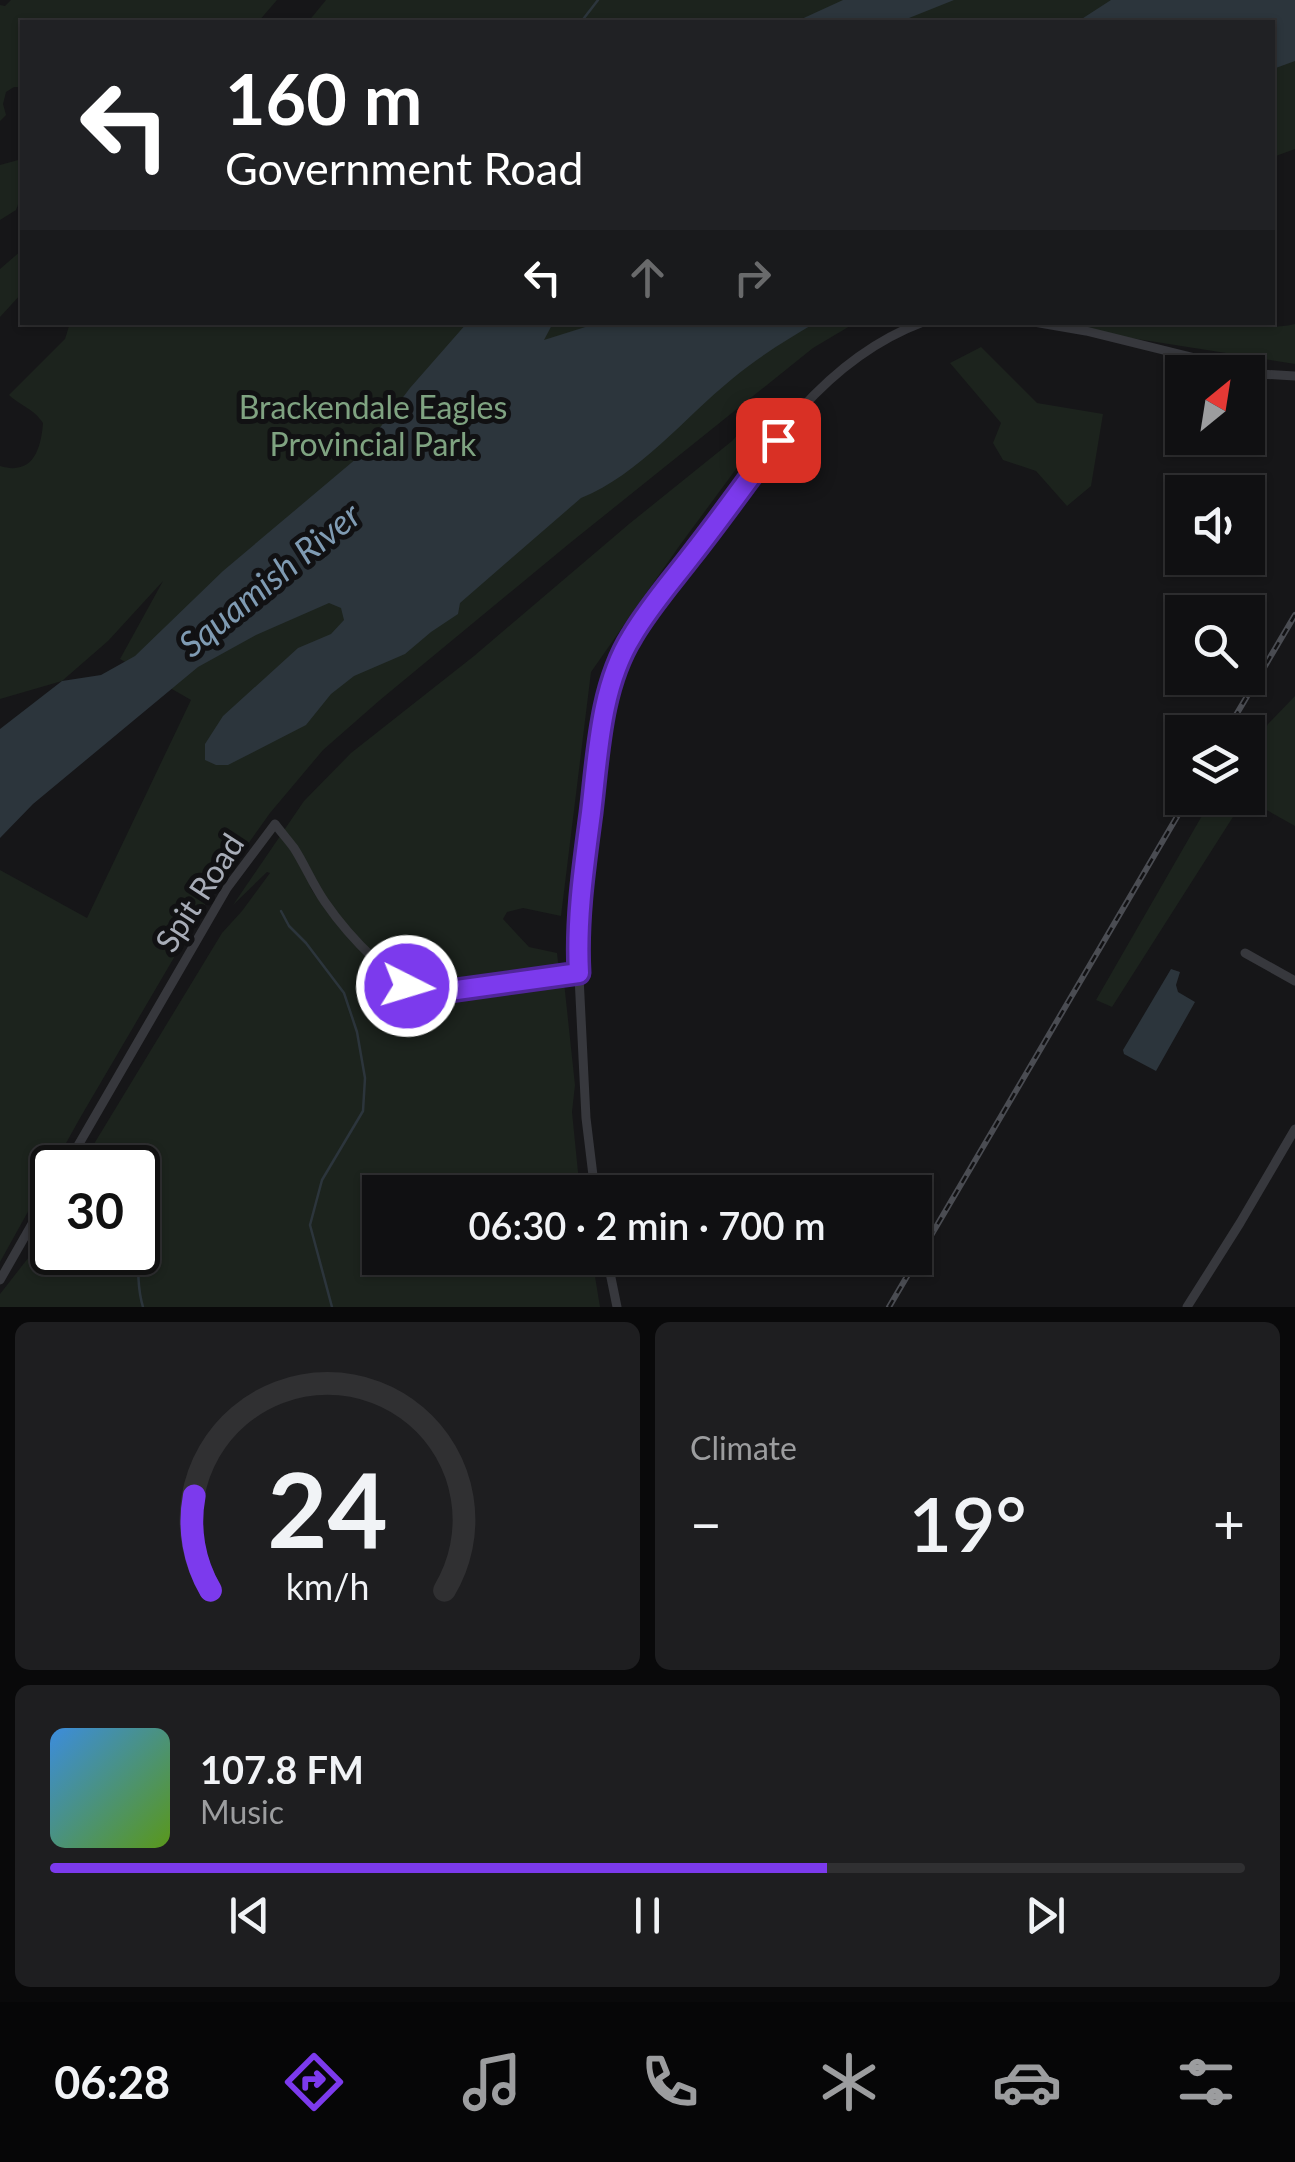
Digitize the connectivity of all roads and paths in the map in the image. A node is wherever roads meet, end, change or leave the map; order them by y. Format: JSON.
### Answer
{"nodes":[{"id":1,"x":917,"y":325,"type":"edge"},
{"id":2,"x":1051,"y":325,"type":"edge"},
{"id":3,"x":1295,"y":376,"type":"edge"},
{"id":4,"x":1245,"y":953,"type":"dead end"},
{"id":5,"x":579,"y":973,"type":"junction"},
{"id":6,"x":1295,"y":981,"type":"edge"},
{"id":7,"x":1295,"y":1129,"type":"edge"},
{"id":8,"x":78,"y":1145,"type":"edge"},
{"id":9,"x":593,"y":1175,"type":"edge"},
{"id":10,"x":30,"y":1228,"type":"edge"},
{"id":11,"x":610,"y":1275,"type":"edge"},
{"id":12,"x":0,"y":1280,"type":"edge"},
{"id":13,"x":617,"y":1307,"type":"edge"},
{"id":14,"x":1187,"y":1307,"type":"edge"}],
"edges":[{"from":1,"to":5,"type":"street"},
{"from":2,"to":3,"type":"street"},
{"from":4,"to":6,"type":"street"},
{"from":5,"to":8,"type":"street","name":"Spit Road"},
{"from":5,"to":9,"type":"street"},
{"from":7,"to":14,"type":"street"},
{"from":10,"to":12,"type":"street"},
{"from":11,"to":13,"type":"street"}]}
